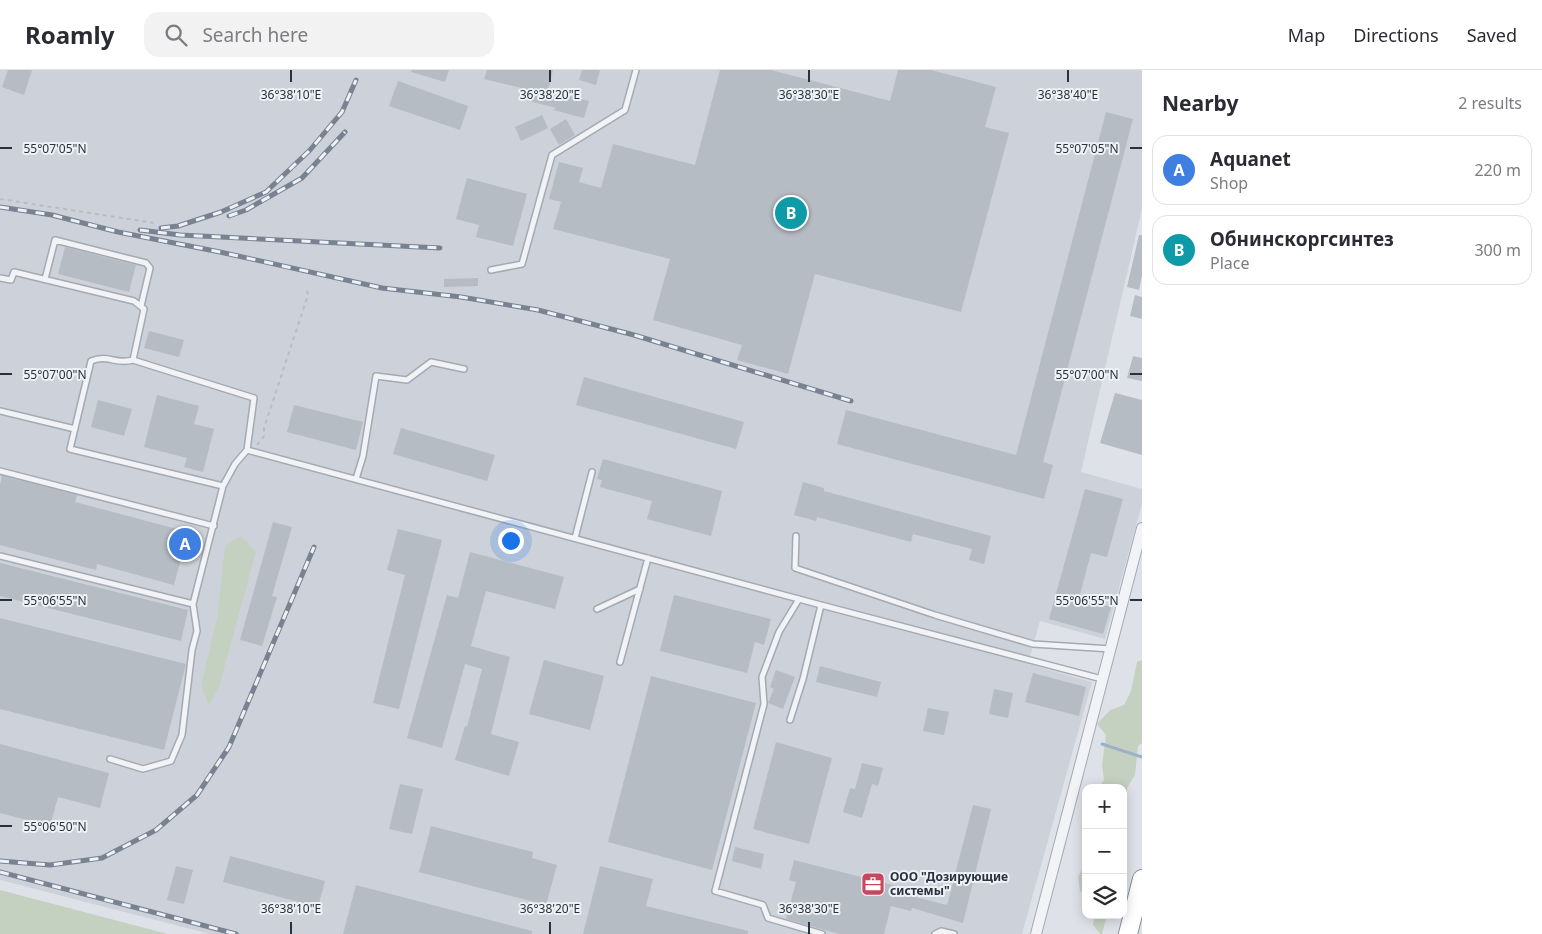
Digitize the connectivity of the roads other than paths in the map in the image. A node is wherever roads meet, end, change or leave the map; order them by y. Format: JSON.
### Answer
{"nodes":[{"id":1,"x":636,"y":70,"type":"edge"},
{"id":2,"x":491,"y":270,"type":"dead end"},
{"id":3,"x":0,"y":278,"type":"edge"},
{"id":4,"x":45,"y":279,"type":"junction"},
{"id":5,"x":141,"y":306,"type":"junction"},
{"id":6,"x":133,"y":360,"type":"junction"},
{"id":7,"x":464,"y":369,"type":"dead end"},
{"id":8,"x":0,"y":411,"type":"edge"},
{"id":9,"x":75,"y":429,"type":"junction"},
{"id":10,"x":249,"y":450,"type":"junction"},
{"id":11,"x":0,"y":471,"type":"edge"},
{"id":12,"x":592,"y":472,"type":"dead end"},
{"id":13,"x":356,"y":479,"type":"junction"},
{"id":14,"x":224,"y":486,"type":"junction"},
{"id":15,"x":214,"y":526,"type":"junction"},
{"id":16,"x":1142,"y":528,"type":"edge"},
{"id":17,"x":796,"y":536,"type":"dead end"},
{"id":18,"x":575,"y":538,"type":"junction"},
{"id":19,"x":0,"y":556,"type":"edge"},
{"id":20,"x":648,"y":558,"type":"junction"},
{"id":21,"x":640,"y":589,"type":"junction"},
{"id":22,"x":799,"y":599,"type":"junction"},
{"id":23,"x":193,"y":604,"type":"junction"},
{"id":24,"x":821,"y":605,"type":"junction"},
{"id":25,"x":597,"y":609,"type":"dead end"},
{"id":26,"x":1111,"y":649,"type":"junction"},
{"id":27,"x":620,"y":662,"type":"dead end"},
{"id":28,"x":1102,"y":679,"type":"junction"},
{"id":29,"x":790,"y":720,"type":"dead end"},
{"id":30,"x":110,"y":759,"type":"dead end"},
{"id":31,"x":1142,"y":879,"type":"edge"},
{"id":32,"x":822,"y":934,"type":"edge"},
{"id":33,"x":935,"y":934,"type":"edge"},
{"id":34,"x":954,"y":934,"type":"edge"},
{"id":35,"x":1036,"y":934,"type":"edge"},
{"id":36,"x":1128,"y":934,"type":"edge"}],
"edges":[{"from":1,"to":2,"type":"lane"},
{"from":3,"to":4,"type":"lane"},
{"from":4,"to":5,"type":"lane"},
{"from":4,"to":5,"type":"lane"},
{"from":5,"to":6,"type":"lane"},
{"from":6,"to":9,"type":"lane"},
{"from":6,"to":10,"type":"lane"},
{"from":7,"to":13,"type":"lane"},
{"from":8,"to":9,"type":"lane"},
{"from":9,"to":14,"type":"lane"},
{"from":10,"to":13,"type":"lane"},
{"from":10,"to":14,"type":"lane"},
{"from":11,"to":15,"type":"lane"},
{"from":12,"to":18,"type":"lane"},
{"from":13,"to":18,"type":"lane"},
{"from":14,"to":15,"type":"lane"},
{"from":15,"to":23,"type":"lane"},
{"from":16,"to":26,"type":"street"},
{"from":17,"to":26,"type":"lane"},
{"from":18,"to":20,"type":"lane"},
{"from":19,"to":23,"type":"lane"},
{"from":20,"to":21,"type":"lane"},
{"from":20,"to":22,"type":"lane"},
{"from":21,"to":25,"type":"lane"},
{"from":21,"to":27,"type":"lane"},
{"from":22,"to":24,"type":"lane"},
{"from":22,"to":32,"type":"lane"},
{"from":23,"to":30,"type":"lane"},
{"from":24,"to":28,"type":"lane"},
{"from":24,"to":29,"type":"lane"},
{"from":26,"to":28,"type":"street"},
{"from":28,"to":35,"type":"street"},
{"from":31,"to":36,"type":"highway"},
{"from":33,"to":34,"type":"lane"}]}
